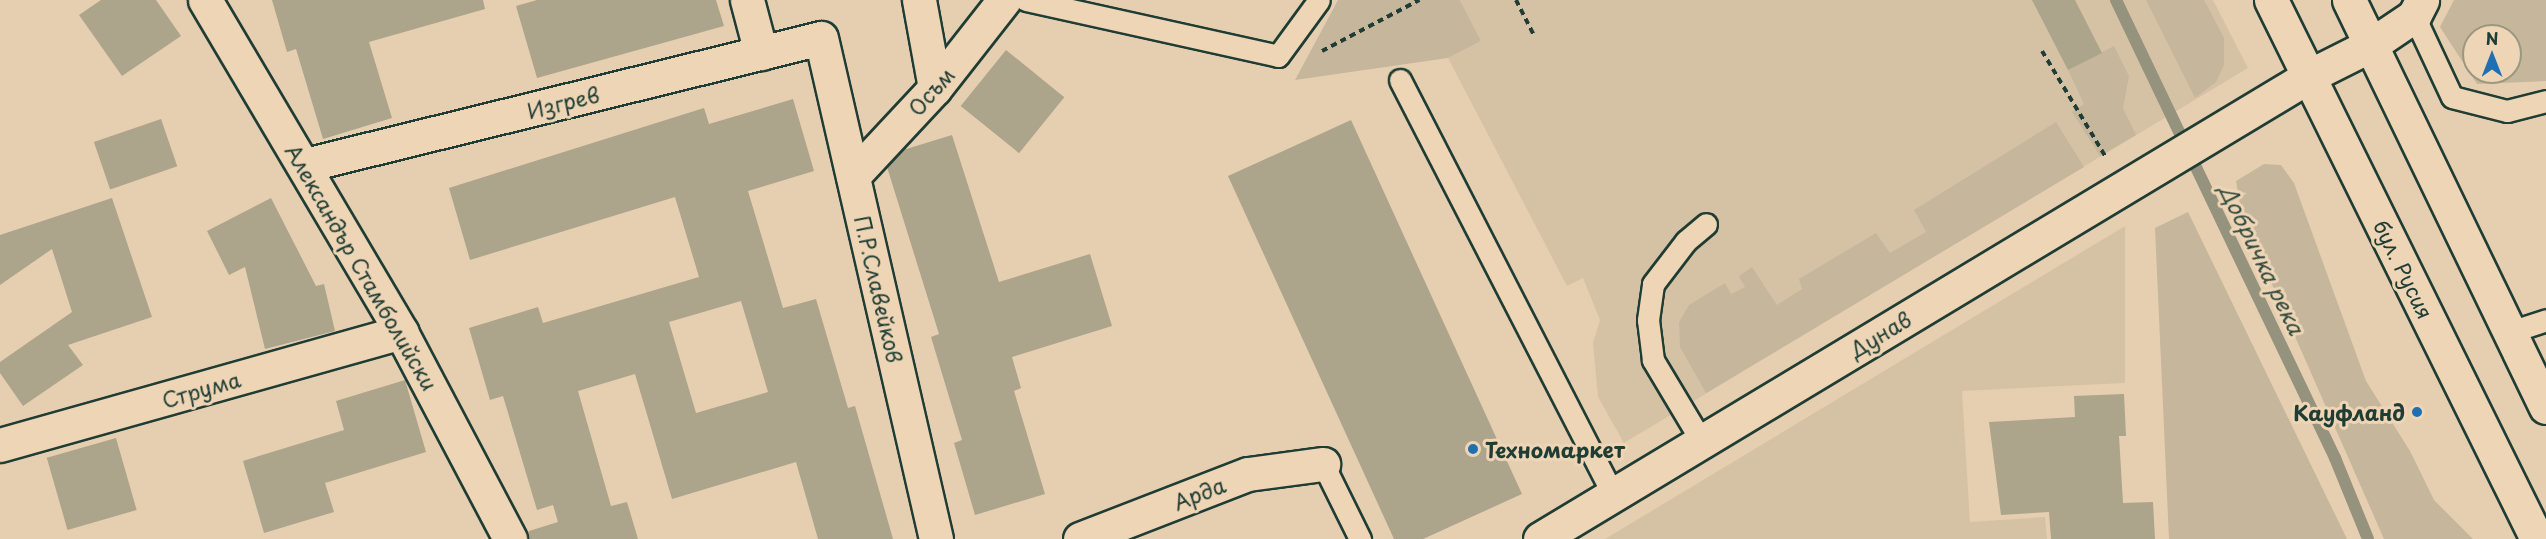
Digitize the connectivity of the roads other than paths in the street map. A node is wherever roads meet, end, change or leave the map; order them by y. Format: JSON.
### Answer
{"nodes":[{"id":1,"x":205,"y":0,"type":"edge"},
{"id":2,"x":747,"y":0,"type":"edge"},
{"id":3,"x":919,"y":0,"type":"edge"},
{"id":4,"x":1004,"y":0,"type":"edge"},
{"id":5,"x":1026,"y":0,"type":"edge"},
{"id":6,"x":1319,"y":0,"type":"edge"},
{"id":7,"x":2271,"y":0,"type":"edge"},
{"id":8,"x":2349,"y":0,"type":"edge"},
{"id":9,"x":2418,"y":8,"type":"edge"},
{"id":10,"x":821,"y":38,"type":"joint"},
{"id":11,"x":2371,"y":45,"type":"junction"},
{"id":12,"x":761,"y":54,"type":"junction"},
{"id":13,"x":2309,"y":76,"type":"junction"},
{"id":14,"x":1400,"y":80,"type":"dead end"},
{"id":15,"x":935,"y":88,"type":"junction"},
{"id":16,"x":2546,"y":101,"type":"edge"},
{"id":17,"x":305,"y":165,"type":"junction"},
{"id":18,"x":853,"y":177,"type":"junction"},
{"id":19,"x":1706,"y":224,"type":"dead end"},
{"id":20,"x":2546,"y":320,"type":"edge"},
{"id":21,"x":401,"y":332,"type":"junction"},
{"id":22,"x":2510,"y":332,"type":"junction"},
{"id":23,"x":2546,"y":407,"type":"edge"},
{"id":24,"x":1701,"y":442,"type":"junction"},
{"id":25,"x":0,"y":445,"type":"edge"},
{"id":26,"x":1323,"y":464,"type":"joint"},
{"id":27,"x":1613,"y":495,"type":"junction"},
{"id":28,"x":510,"y":539,"type":"edge"},
{"id":29,"x":936,"y":539,"type":"edge"},
{"id":30,"x":1080,"y":539,"type":"edge"},
{"id":31,"x":1360,"y":539,"type":"edge"},
{"id":32,"x":1540,"y":539,"type":"edge"},
{"id":33,"x":2537,"y":539,"type":"edge"}],
"edges":[{"from":1,"to":17,"type":"street","name":"Александър Стамболийски"},
{"from":2,"to":12,"type":"street"},
{"from":3,"to":15,"type":"street"},
{"from":4,"to":15,"type":"street","name":"Осъм"},
{"from":5,"to":6,"type":"lane"},
{"from":7,"to":13,"type":"street","name":"бул. Русия"},
{"from":8,"to":11,"type":"street"},
{"from":9,"to":11,"type":"street"},
{"from":9,"to":16,"type":"lane"},
{"from":10,"to":12,"type":"street","name":"Изгрев"},
{"from":10,"to":18,"type":"street","name":"П.Р.Славейков"},
{"from":11,"to":13,"type":"street","name":"Дунав"},
{"from":11,"to":22,"type":"street"},
{"from":12,"to":17,"type":"street","name":"Изгрев"},
{"from":13,"to":24,"type":"street","name":"Дунав"},
{"from":13,"to":33,"type":"street","name":"бул. Русия"},
{"from":14,"to":27,"type":"lane"},
{"from":15,"to":18,"type":"street","name":"Осъм"},
{"from":17,"to":21,"type":"street","name":"Александър Стамболийски"},
{"from":18,"to":29,"type":"street","name":"П.Р.Славейков"},
{"from":19,"to":24,"type":"lane"},
{"from":20,"to":22,"type":"lane"},
{"from":21,"to":25,"type":"street","name":"Струма"},
{"from":21,"to":28,"type":"street","name":"Александър Стамболийски"},
{"from":22,"to":23,"type":"street"},
{"from":24,"to":27,"type":"street","name":"Дунав"},
{"from":26,"to":30,"type":"street","name":"Арда"},
{"from":26,"to":31,"type":"lane"},
{"from":27,"to":32,"type":"street","name":"Дунав"}]}
